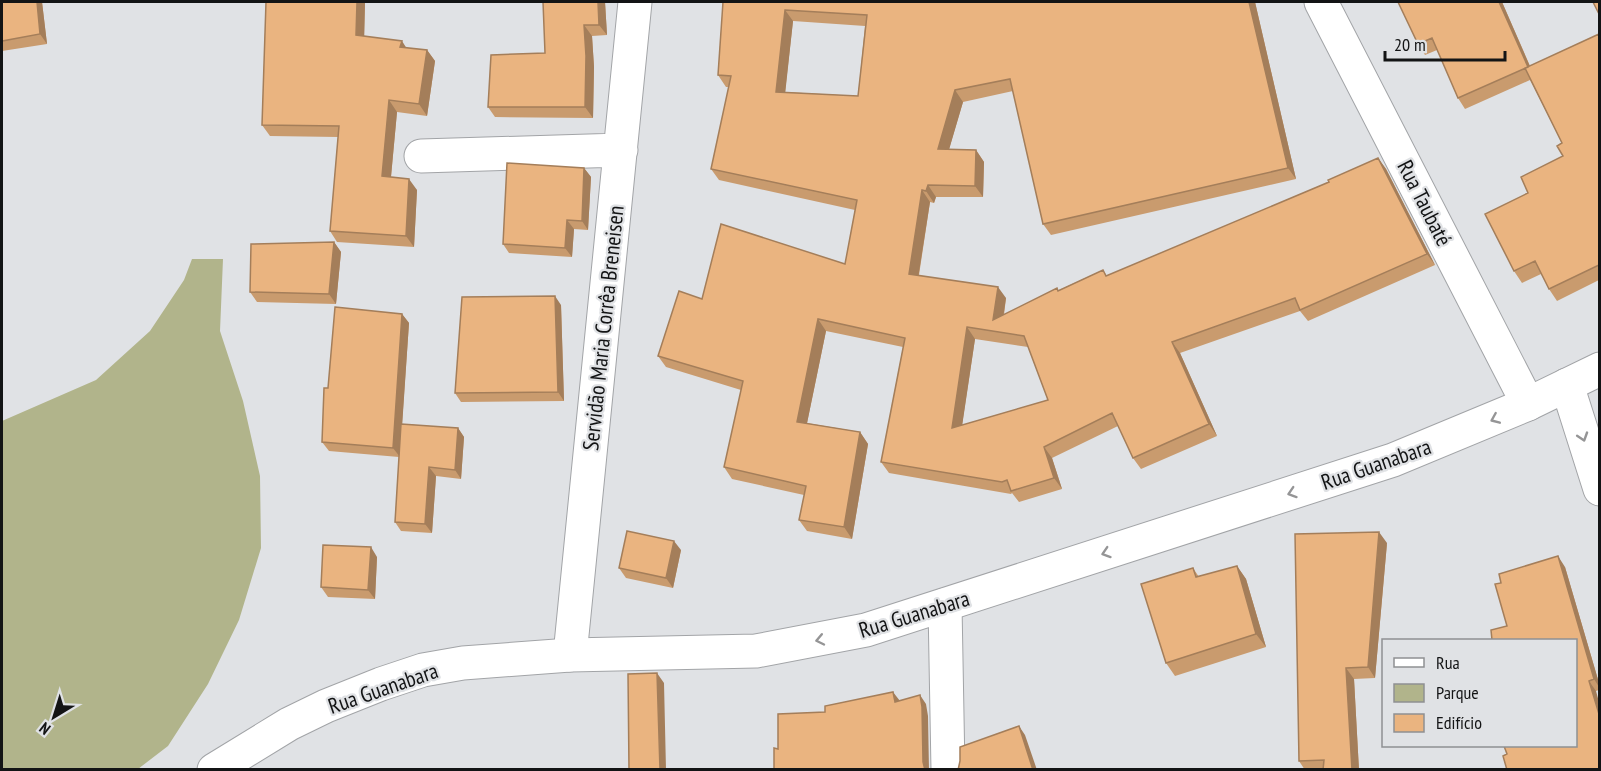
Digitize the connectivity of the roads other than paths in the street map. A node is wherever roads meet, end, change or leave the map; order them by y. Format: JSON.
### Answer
{"nodes":[{"id":1,"x":635,"y":2,"type":"edge"},
{"id":2,"x":1321,"y":2,"type":"edge"},
{"id":3,"x":621,"y":150,"type":"junction"},
{"id":4,"x":421,"y":156,"type":"dead end"},
{"id":5,"x":1599,"y":369,"type":"edge"},
{"id":6,"x":1567,"y":385,"type":"junction"},
{"id":7,"x":1528,"y":404,"type":"junction"},
{"id":8,"x":1599,"y":489,"type":"edge"},
{"id":9,"x":945,"y":605,"type":"junction"},
{"id":10,"x":570,"y":655,"type":"junction"},
{"id":11,"x":214,"y":770,"type":"edge"},
{"id":12,"x":948,"y":770,"type":"edge"}],
"edges":[{"from":1,"to":3,"type":"street","name":"Servidão Maria Corrêa Breneisen"},
{"from":2,"to":7,"type":"street","name":"Rua Taubaté"},
{"from":3,"to":4,"type":"street"},
{"from":3,"to":10,"type":"street","name":"Servidão Maria Corrêa Breneisen"},
{"from":5,"to":6,"type":"street","name":"Rua Guanabara"},
{"from":6,"to":7,"type":"street","name":"Rua Guanabara"},
{"from":6,"to":8,"type":"street","one_way":true},
{"from":7,"to":9,"type":"street","name":"Rua Guanabara","one_way":true},
{"from":9,"to":10,"type":"street","name":"Rua Guanabara","one_way":true},
{"from":9,"to":12,"type":"street"},
{"from":10,"to":11,"type":"street","name":"Rua Guanabara"}]}
